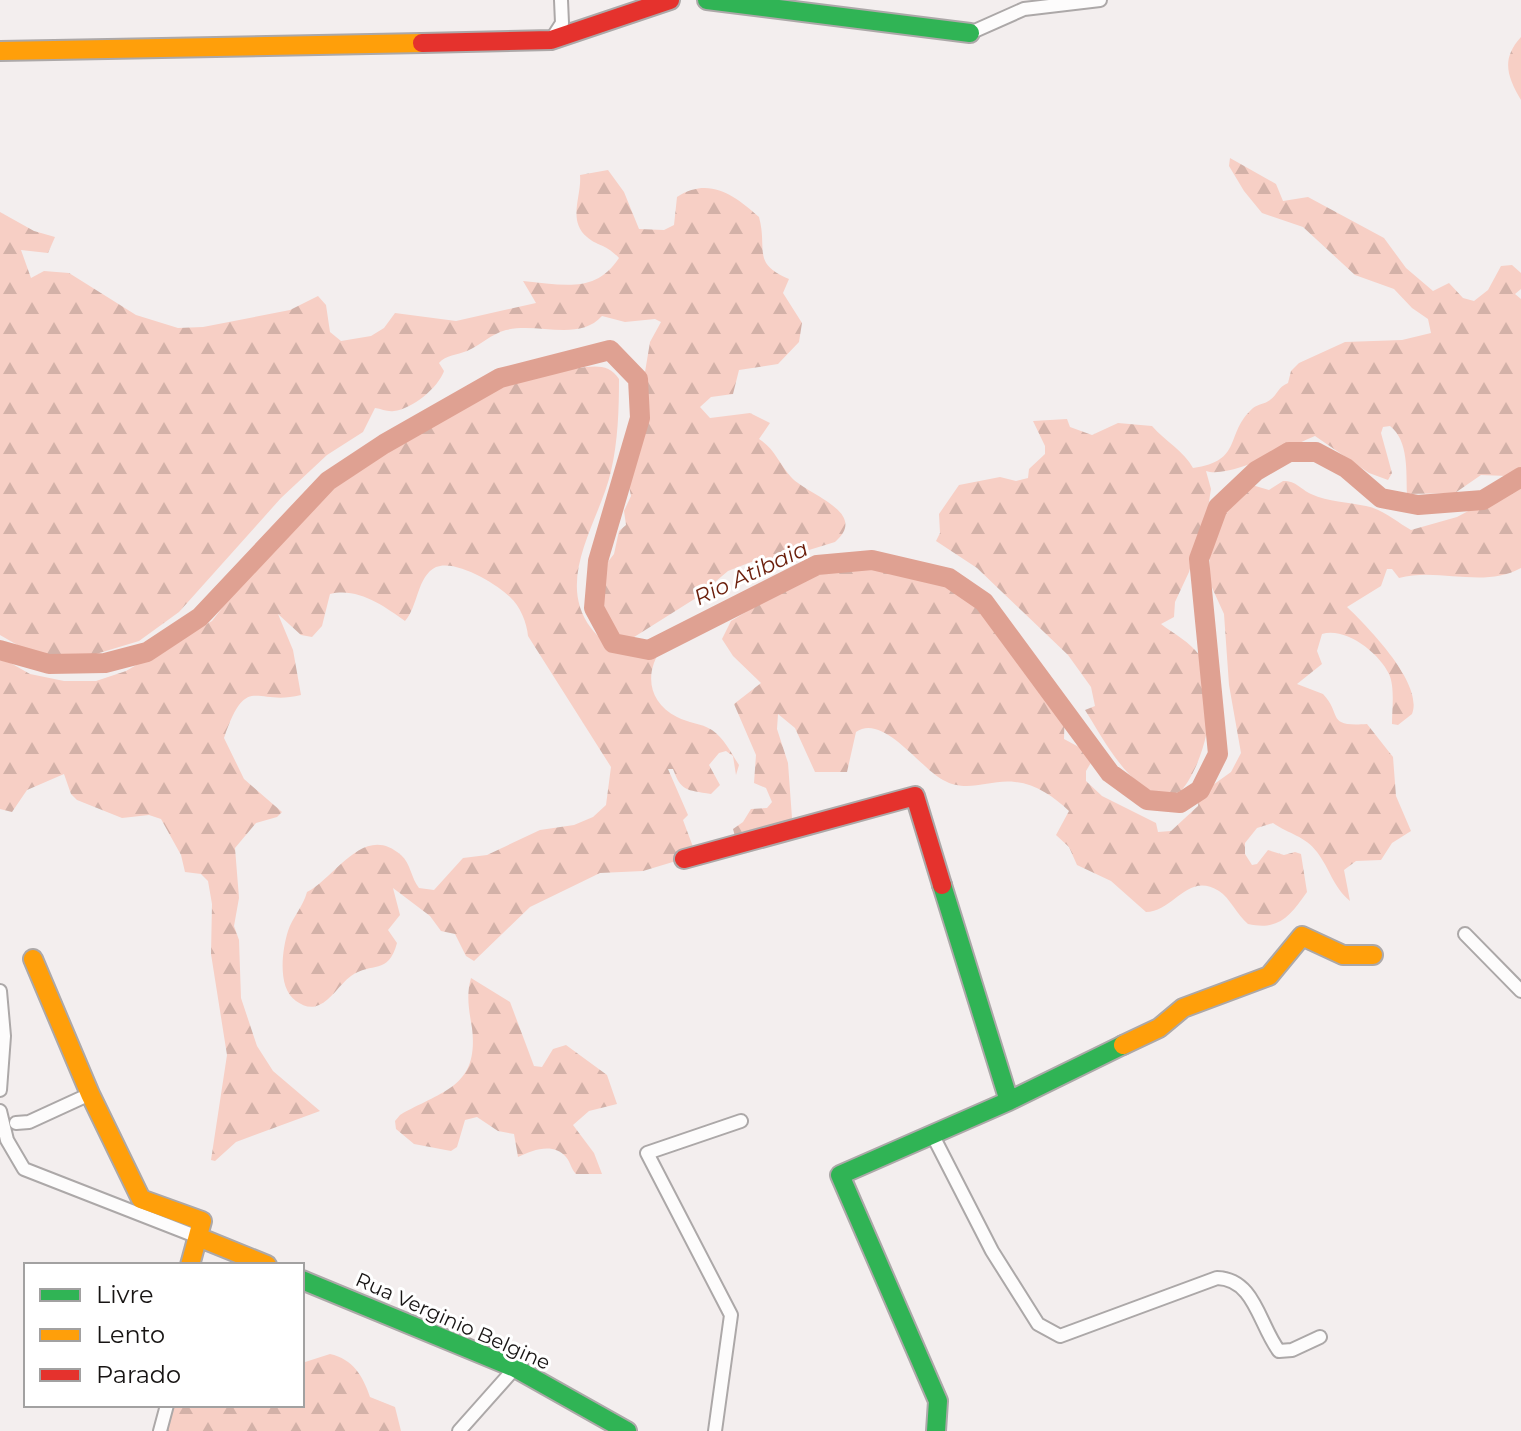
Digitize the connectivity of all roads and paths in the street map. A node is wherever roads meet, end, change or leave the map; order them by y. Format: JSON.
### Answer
{"nodes":[{"id":1,"x":561,"y":0,"type":"edge"},
{"id":2,"x":670,"y":0,"type":"edge"},
{"id":3,"x":707,"y":0,"type":"edge"},
{"id":4,"x":1100,"y":0,"type":"edge"},
{"id":5,"x":970,"y":33,"type":"joint"},
{"id":6,"x":551,"y":40,"type":"junction"},
{"id":7,"x":0,"y":51,"type":"edge"},
{"id":8,"x":684,"y":859,"type":"dead end"},
{"id":9,"x":1465,"y":934,"type":"dead end"},
{"id":10,"x":1373,"y":955,"type":"dead end"},
{"id":11,"x":33,"y":959,"type":"dead end"},
{"id":12,"x":0,"y":991,"type":"edge"},
{"id":13,"x":1521,"y":991,"type":"edge"},
{"id":14,"x":0,"y":1090,"type":"edge"},
{"id":15,"x":90,"y":1094,"type":"junction"},
{"id":16,"x":1009,"y":1101,"type":"junction"},
{"id":17,"x":0,"y":1111,"type":"edge"},
{"id":18,"x":741,"y":1121,"type":"dead end"},
{"id":19,"x":16,"y":1123,"type":"dead end"},
{"id":20,"x":932,"y":1134,"type":"junction"},
{"id":21,"x":200,"y":1229,"type":"junction"},
{"id":22,"x":191,"y":1263,"type":"edge"},
{"id":23,"x":263,"y":1263,"type":"edge"},
{"id":24,"x":304,"y":1281,"type":"edge"},
{"id":25,"x":1320,"y":1337,"type":"dead end"},
{"id":26,"x":515,"y":1368,"type":"junction"},
{"id":27,"x":166,"y":1407,"type":"edge"},
{"id":28,"x":160,"y":1431,"type":"edge"},
{"id":29,"x":459,"y":1431,"type":"edge"},
{"id":30,"x":627,"y":1431,"type":"edge"},
{"id":31,"x":715,"y":1431,"type":"edge"},
{"id":32,"x":936,"y":1431,"type":"edge"}],
"edges":[{"from":1,"to":6,"type":"street"},
{"from":2,"to":6,"type":"main road"},
{"from":3,"to":5,"type":"main road"},
{"from":4,"to":5,"type":"street"},
{"from":6,"to":7,"type":"main road"},
{"from":8,"to":16,"type":"main road"},
{"from":9,"to":13,"type":"street"},
{"from":10,"to":16,"type":"main road"},
{"from":11,"to":15,"type":"main road"},
{"from":12,"to":14,"type":"street"},
{"from":15,"to":19,"type":"street"},
{"from":15,"to":21,"type":"main road"},
{"from":16,"to":20,"type":"main road"},
{"from":17,"to":21,"type":"street"},
{"from":18,"to":31,"type":"street"},
{"from":20,"to":25,"type":"street"},
{"from":20,"to":32,"type":"main road"},
{"from":21,"to":22,"type":"main road"},
{"from":21,"to":23,"type":"main road"},
{"from":24,"to":26,"type":"main road","name":"Rua Verginio Belgine"},
{"from":26,"to":29,"type":"street"},
{"from":26,"to":30,"type":"main road","name":"Rua Verginio Belgine"},
{"from":27,"to":28,"type":"street"}]}
